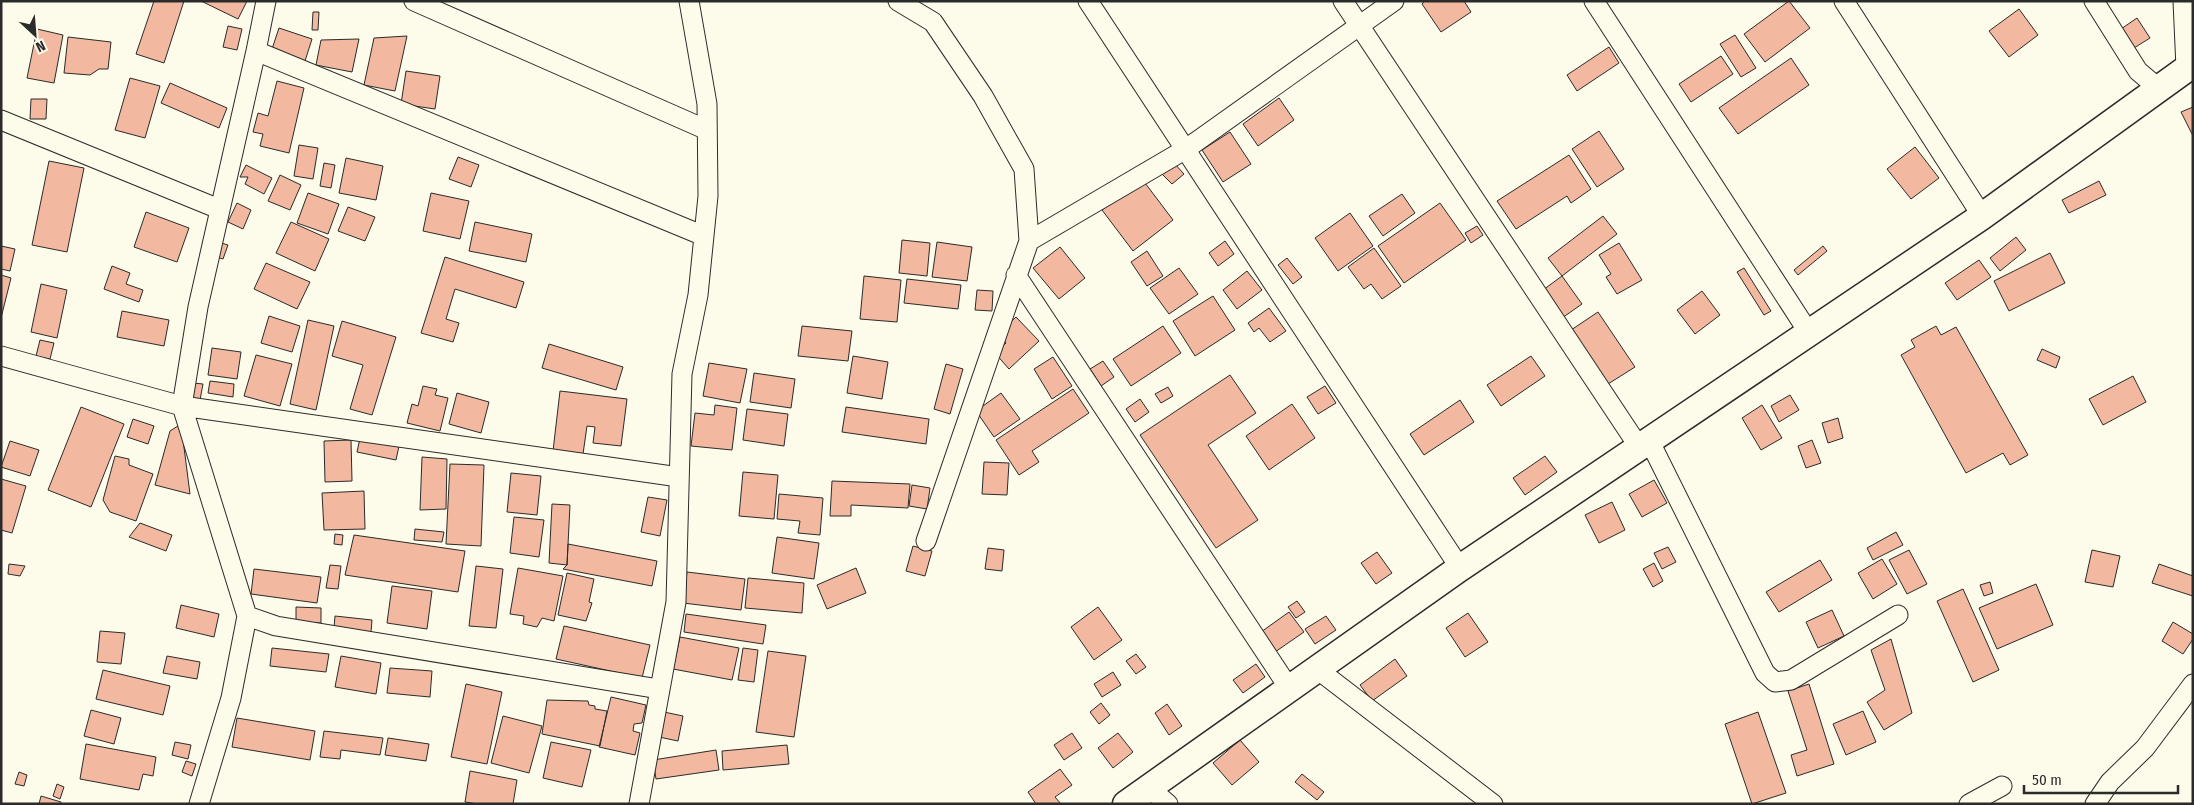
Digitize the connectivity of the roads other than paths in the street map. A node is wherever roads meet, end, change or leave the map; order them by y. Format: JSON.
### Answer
{"nodes":[{"id":1,"x":266,"y":1,"type":"edge"},
{"id":2,"x":414,"y":1,"type":"edge"},
{"id":3,"x":689,"y":1,"type":"edge"},
{"id":4,"x":898,"y":1,"type":"edge"},
{"id":5,"x":1088,"y":1,"type":"edge"},
{"id":6,"x":1343,"y":1,"type":"edge"},
{"id":7,"x":1394,"y":1,"type":"edge"},
{"id":8,"x":1594,"y":1,"type":"edge"},
{"id":9,"x":1844,"y":1,"type":"edge"},
{"id":10,"x":2094,"y":1,"type":"edge"},
{"id":11,"x":2183,"y":1,"type":"edge"},
{"id":12,"x":1358,"y":25,"type":"junction"},
{"id":13,"x":256,"y":52,"type":"junction"},
{"id":14,"x":2189,"y":66,"type":"edge"},
{"id":15,"x":2158,"y":88,"type":"junction"},
{"id":16,"x":1,"y":120,"type":"edge"},
{"id":17,"x":707,"y":130,"type":"junction"},
{"id":18,"x":1186,"y":149,"type":"junction"},
{"id":19,"x":219,"y":209,"type":"junction"},
{"id":20,"x":1982,"y":216,"type":"junction"},
{"id":21,"x":704,"y":236,"type":"junction"},
{"id":22,"x":1029,"y":241,"type":"junction"},
{"id":23,"x":1016,"y":275,"type":"junction"},
{"id":24,"x":1809,"y":333,"type":"junction"},
{"id":25,"x":1,"y":356,"type":"edge"},
{"id":26,"x":182,"y":406,"type":"junction"},
{"id":27,"x":1644,"y":444,"type":"junction"},
{"id":28,"x":679,"y":477,"type":"junction"},
{"id":29,"x":926,"y":541,"type":"dead end"},
{"id":30,"x":1460,"y":568,"type":"junction"},
{"id":31,"x":1898,"y":615,"type":"dead end"},
{"id":32,"x":247,"y":616,"type":"junction"},
{"id":33,"x":1318,"y":669,"type":"junction"},
{"id":34,"x":2193,"y":684,"type":"edge"},
{"id":35,"x":1290,"y":688,"type":"junction"},
{"id":36,"x":659,"y":689,"type":"junction"},
{"id":37,"x":2002,"y":786,"type":"dead end"},
{"id":38,"x":1158,"y":796,"type":"edge"},
{"id":39,"x":199,"y":804,"type":"edge"},
{"id":40,"x":639,"y":804,"type":"edge"},
{"id":41,"x":1126,"y":804,"type":"edge"},
{"id":42,"x":1493,"y":804,"type":"edge"},
{"id":43,"x":1969,"y":804,"type":"edge"},
{"id":44,"x":2096,"y":804,"type":"edge"}],
"edges":[{"from":1,"to":13,"type":"street"},
{"from":2,"to":17,"type":"street"},
{"from":3,"to":17,"type":"street"},
{"from":4,"to":22,"type":"street"},
{"from":5,"to":18,"type":"street"},
{"from":6,"to":12,"type":"street"},
{"from":7,"to":12,"type":"street"},
{"from":8,"to":24,"type":"street"},
{"from":9,"to":20,"type":"street"},
{"from":10,"to":15,"type":"street"},
{"from":11,"to":14,"type":"street"},
{"from":12,"to":18,"type":"street"},
{"from":12,"to":27,"type":"street"},
{"from":13,"to":19,"type":"street"},
{"from":13,"to":21,"type":"street"},
{"from":14,"to":15,"type":"street"},
{"from":15,"to":20,"type":"street"},
{"from":16,"to":19,"type":"street"},
{"from":17,"to":21,"type":"street"},
{"from":18,"to":22,"type":"street"},
{"from":18,"to":30,"type":"street"},
{"from":19,"to":26,"type":"street"},
{"from":20,"to":24,"type":"street"},
{"from":21,"to":28,"type":"street"},
{"from":22,"to":23,"type":"street"},
{"from":23,"to":29,"type":"street"},
{"from":23,"to":35,"type":"street"},
{"from":24,"to":27,"type":"street"},
{"from":25,"to":26,"type":"street"},
{"from":26,"to":28,"type":"street"},
{"from":26,"to":32,"type":"street"},
{"from":27,"to":30,"type":"street"},
{"from":27,"to":31,"type":"street"},
{"from":28,"to":36,"type":"street"},
{"from":30,"to":33,"type":"street"},
{"from":32,"to":36,"type":"street"},
{"from":32,"to":39,"type":"street"},
{"from":33,"to":35,"type":"street"},
{"from":33,"to":42,"type":"street"},
{"from":34,"to":44,"type":"street"},
{"from":35,"to":38,"type":"street"},
{"from":36,"to":40,"type":"street"},
{"from":37,"to":43,"type":"street"},
{"from":38,"to":41,"type":"street"}]}
